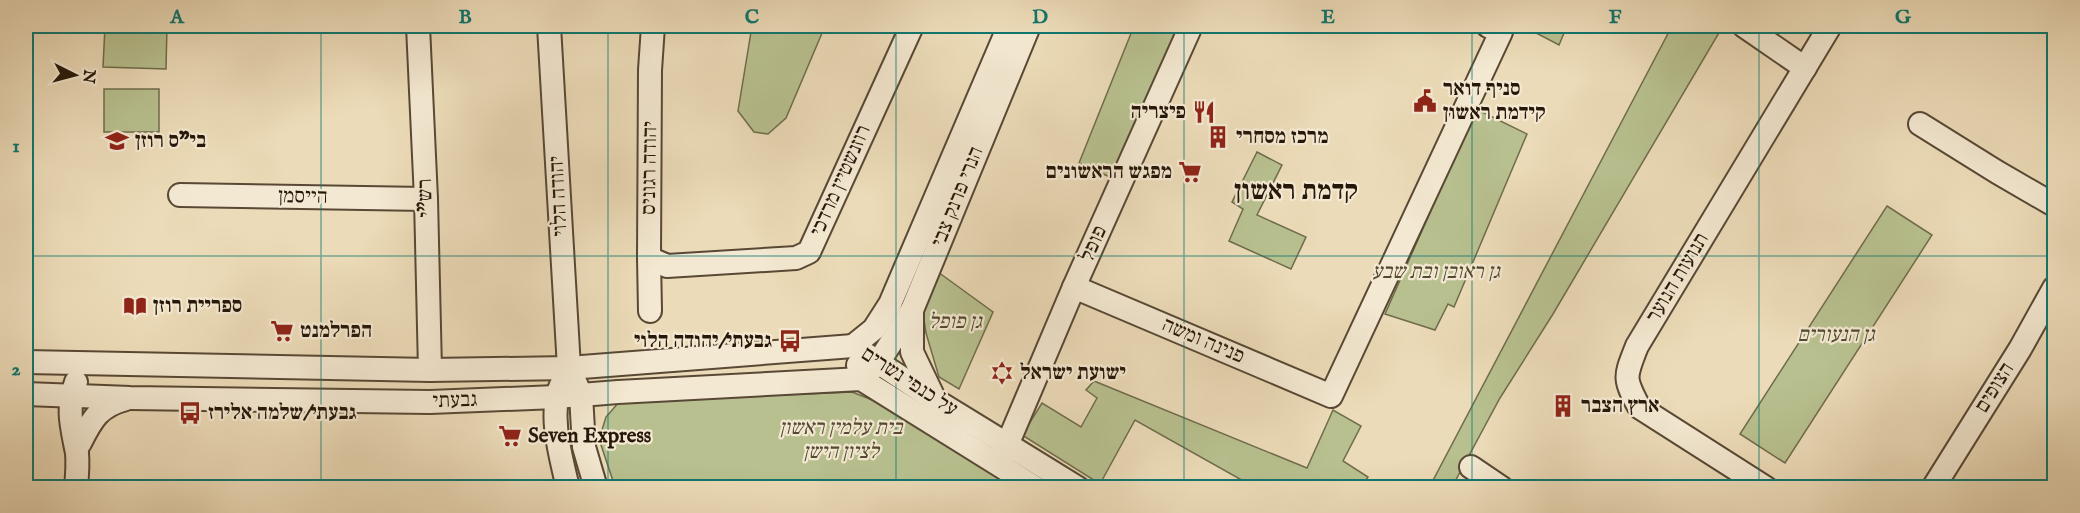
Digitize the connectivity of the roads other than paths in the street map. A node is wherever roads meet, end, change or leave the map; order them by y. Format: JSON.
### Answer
{"nodes":[{"id":1,"x":418,"y":26,"type":"edge"},
{"id":2,"x":549,"y":26,"type":"edge"},
{"id":3,"x":652,"y":26,"type":"edge"},
{"id":4,"x":912,"y":26,"type":"edge"},
{"id":5,"x":1010,"y":26,"type":"edge"},
{"id":6,"x":1029,"y":26,"type":"edge"},
{"id":7,"x":1191,"y":26,"type":"edge"},
{"id":8,"x":1744,"y":26,"type":"edge"},
{"id":9,"x":1830,"y":26,"type":"edge"},
{"id":10,"x":1495,"y":29,"type":"edge"},
{"id":11,"x":1805,"y":68,"type":"junction"},
{"id":12,"x":1920,"y":124,"type":"dead end"},
{"id":13,"x":180,"y":195,"type":"dead end"},
{"id":14,"x":426,"y":199,"type":"junction"},
{"id":15,"x":2055,"y":204,"type":"edge"},
{"id":16,"x":649,"y":258,"type":"junction"},
{"id":17,"x":1074,"y":287,"type":"junction"},
{"id":18,"x":2055,"y":288,"type":"edge"},
{"id":19,"x":912,"y":310,"type":"junction"},
{"id":20,"x":650,"y":311,"type":"dead end"},
{"id":21,"x":853,"y":346,"type":"junction"},
{"id":22,"x":26,"y":362,"type":"edge"},
{"id":23,"x":82,"y":363,"type":"junction"},
{"id":24,"x":878,"y":363,"type":"junction"},
{"id":25,"x":569,"y":368,"type":"junction"},
{"id":26,"x":430,"y":370,"type":"junction"},
{"id":27,"x":861,"y":379,"type":"junction"},
{"id":28,"x":618,"y":392,"type":"junction"},
{"id":29,"x":26,"y":394,"type":"edge"},
{"id":30,"x":581,"y":395,"type":"junction"},
{"id":31,"x":79,"y":396,"type":"junction"},
{"id":32,"x":556,"y":397,"type":"junction"},
{"id":33,"x":130,"y":398,"type":"junction"},
{"id":34,"x":935,"y":400,"type":"junction"},
{"id":35,"x":584,"y":447,"type":"junction"},
{"id":36,"x":79,"y":449,"type":"junction"},
{"id":37,"x":1003,"y":454,"type":"junction"},
{"id":38,"x":1471,"y":467,"type":"dead end"},
{"id":39,"x":1763,"y":487,"type":"edge"},
{"id":40,"x":76,"y":488,"type":"edge"},
{"id":41,"x":568,"y":488,"type":"edge"},
{"id":42,"x":596,"y":488,"type":"edge"},
{"id":43,"x":1036,"y":488,"type":"edge"},
{"id":44,"x":1078,"y":488,"type":"edge"},
{"id":45,"x":1502,"y":488,"type":"edge"},
{"id":46,"x":1933,"y":488,"type":"edge"}],
"edges":[{"from":1,"to":14,"type":"street","name":"רש\"י"},
{"from":2,"to":25,"type":"street","name":"יהודה הלוי"},
{"from":3,"to":16,"type":"street","name":"יהודה רגוניס"},
{"from":4,"to":16,"type":"street","name":"רוזנשטיין מרדכי"},
{"from":5,"to":21,"type":"street","name":"הנרי פרנק צבי"},
{"from":6,"to":19,"type":"street","name":"הנרי פרנק צבי"},
{"from":7,"to":17,"type":"street","name":"פופל"},
{"from":8,"to":11,"type":"street"},
{"from":9,"to":11,"type":"street","name":"תנועות הנוער"},
{"from":10,"to":17,"type":"street","name":"פנינה ומשה"},
{"from":11,"to":39,"type":"street","name":"תנועות הנוער"},
{"from":12,"to":15,"type":"street"},
{"from":13,"to":14,"type":"street","name":"הייסמן"},
{"from":14,"to":26,"type":"street","name":"רש\"י"},
{"from":16,"to":20,"type":"street","name":"יהודה רגוניס"},
{"from":17,"to":37,"type":"street","name":"פופל"},
{"from":18,"to":46,"type":"street","name":"הצופים"},
{"from":19,"to":24,"type":"street","name":"הנרי פרנק צבי"},
{"from":19,"to":34,"type":"street"},
{"from":21,"to":24,"type":"street","name":"על כנפי נשרים"},
{"from":21,"to":25,"type":"street","name":"גבעתי"},
{"from":21,"to":27,"type":"street","name":"על כנפי נשרים"},
{"from":22,"to":23,"type":"street","name":"גבעתי"},
{"from":23,"to":26,"type":"street","name":"גבעתי"},
{"from":23,"to":31,"type":"street"},
{"from":24,"to":27,"type":"street"},
{"from":24,"to":34,"type":"street","name":"על כנפי נשרים"},
{"from":25,"to":26,"type":"street","name":"גבעתי"},
{"from":25,"to":30,"type":"street"},
{"from":25,"to":32,"type":"street"},
{"from":27,"to":28,"type":"street","name":"גבעתי"},
{"from":27,"to":37,"type":"street","name":"על כנפי נשרים"},
{"from":28,"to":30,"type":"street","name":"גבעתי"},
{"from":28,"to":35,"type":"street"},
{"from":29,"to":31,"type":"street","name":"גבעתי"},
{"from":30,"to":32,"type":"street","name":"גבעתי"},
{"from":30,"to":35,"type":"street"},
{"from":31,"to":33,"type":"street","name":"גבעתי"},
{"from":31,"to":36,"type":"street"},
{"from":32,"to":33,"type":"street","name":"גבעתי"},
{"from":32,"to":41,"type":"street"},
{"from":33,"to":36,"type":"street"},
{"from":34,"to":37,"type":"street","name":"על כנפי נשרים"},
{"from":35,"to":42,"type":"street"},
{"from":36,"to":40,"type":"street"},
{"from":37,"to":43,"type":"street","name":"על כנפי נשרים"},
{"from":37,"to":44,"type":"street","name":"על כנפי נשרים"},
{"from":38,"to":45,"type":"street"}]}
